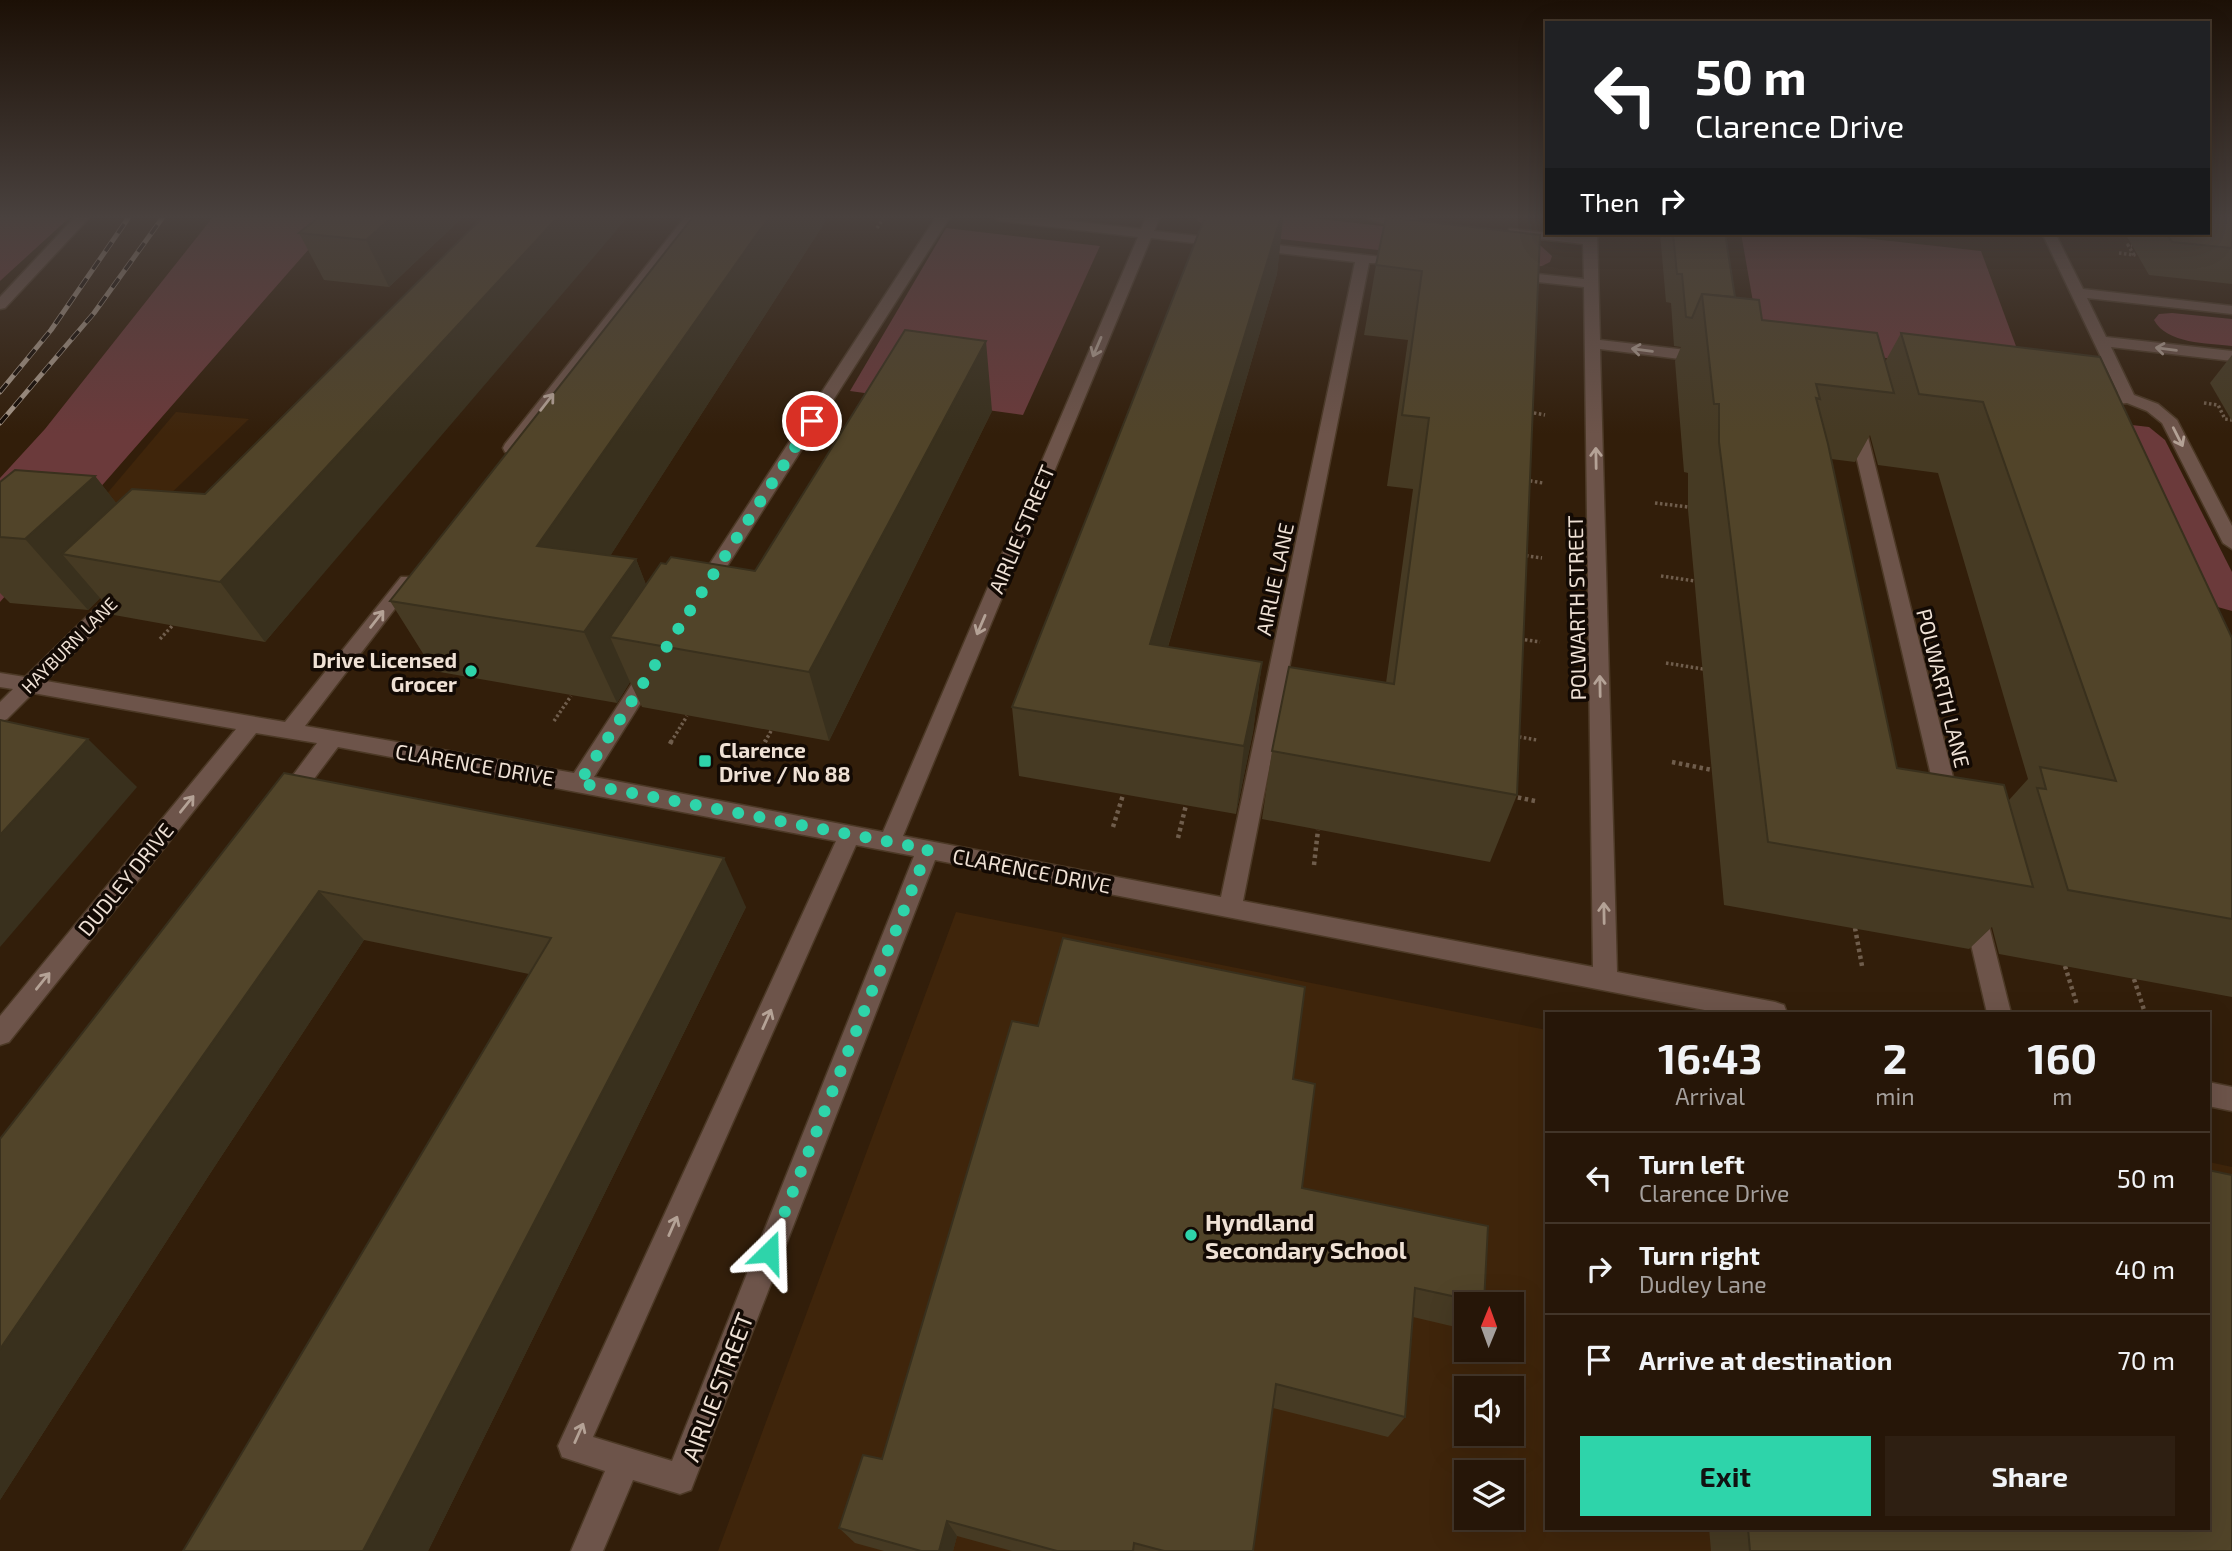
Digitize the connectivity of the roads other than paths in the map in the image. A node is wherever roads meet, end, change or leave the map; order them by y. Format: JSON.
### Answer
{"nodes":[{"id":1,"x":15,"y":289,"type":"edge"},
{"id":2,"x":635,"y":289,"type":"edge"},
{"id":3,"x":896,"y":289,"type":"edge"},
{"id":4,"x":1122,"y":289,"type":"edge"},
{"id":5,"x":1357,"y":289,"type":"edge"},
{"id":6,"x":1591,"y":289,"type":"edge"},
{"id":7,"x":2076,"y":289,"type":"edge"},
{"id":8,"x":2078,"y":293,"type":"junction"},
{"id":9,"x":0,"y":305,"type":"edge"},
{"id":10,"x":2232,"y":310,"type":"edge"},
{"id":11,"x":2101,"y":341,"type":"junction"},
{"id":12,"x":1595,"y":344,"type":"junction"},
{"id":13,"x":2232,"y":356,"type":"edge"},
{"id":14,"x":1726,"y":360,"type":"edge"},
{"id":15,"x":2127,"y":396,"type":"junction"},
{"id":16,"x":1851,"y":401,"type":"edge"},
{"id":17,"x":2097,"y":409,"type":"edge"},
{"id":18,"x":503,"y":458,"type":"edge"},
{"id":19,"x":2232,"y":543,"type":"edge"},
{"id":20,"x":418,"y":567,"type":"edge"},
{"id":21,"x":137,"y":578,"type":"edge"},
{"id":22,"x":690,"y":610,"type":"edge"},
{"id":23,"x":661,"y":656,"type":"edge"},
{"id":24,"x":0,"y":680,"type":"edge"},
{"id":25,"x":30,"y":686,"type":"junction"},
{"id":26,"x":0,"y":714,"type":"edge"},
{"id":27,"x":251,"y":725,"type":"junction"},
{"id":28,"x":289,"y":731,"type":"junction"},
{"id":29,"x":333,"y":738,"type":"junction"},
{"id":30,"x":579,"y":783,"type":"junction"},
{"id":31,"x":275,"y":814,"type":"edge"},
{"id":32,"x":1953,"y":823,"type":"edge"},
{"id":33,"x":850,"y":835,"type":"junction"},
{"id":34,"x":890,"y":842,"type":"junction"},
{"id":35,"x":928,"y":849,"type":"junction"},
{"id":36,"x":1970,"y":891,"type":"edge"},
{"id":37,"x":1230,"y":909,"type":"junction"},
{"id":38,"x":1605,"y":982,"type":"junction"},
{"id":39,"x":1769,"y":1012,"type":"edge"},
{"id":40,"x":1999,"y":1012,"type":"edge"},
{"id":41,"x":0,"y":1034,"type":"edge"},
{"id":42,"x":2210,"y":1094,"type":"edge"},
{"id":43,"x":2232,"y":1099,"type":"edge"},
{"id":44,"x":624,"y":1464,"type":"junction"},
{"id":45,"x":587,"y":1551,"type":"edge"}],
"edges":[{"from":1,"to":9,"type":"street"},
{"from":18,"to":2,"type":"street","one_way":true},
{"from":3,"to":22,"type":"street"},
{"from":4,"to":34,"type":"street","name":"AIRLIE STREET","one_way":true},
{"from":5,"to":37,"type":"street","name":"AIRLIE LANE"},
{"from":6,"to":12,"type":"street","name":"POLWARTH STREET"},
{"from":7,"to":8,"type":"street"},
{"from":8,"to":10,"type":"street"},
{"from":8,"to":11,"type":"street"},
{"from":13,"to":11,"type":"street","one_way":true},
{"from":11,"to":15,"type":"street"},
{"from":14,"to":12,"type":"street","one_way":true},
{"from":38,"to":12,"type":"street","name":"POLWARTH STREET","one_way":true},
{"from":15,"to":17,"type":"street"},
{"from":15,"to":19,"type":"street","one_way":true},
{"from":16,"to":32,"type":"street","name":"POLWARTH LANE"},
{"from":28,"to":20,"type":"street","one_way":true},
{"from":21,"to":25,"type":"street","name":"HAYBURN LANE"},
{"from":23,"to":30,"type":"street"},
{"from":24,"to":25,"type":"street","name":"CLARENCE DRIVE"},
{"from":25,"to":26,"type":"street","name":"HAYBURN LANE"},
{"from":25,"to":27,"type":"street","name":"CLARENCE DRIVE"},
{"from":27,"to":28,"type":"street","name":"CLARENCE DRIVE"},
{"from":41,"to":27,"type":"street","name":"DUDLEY DRIVE","one_way":true},
{"from":28,"to":29,"type":"street","name":"CLARENCE DRIVE"},
{"from":29,"to":30,"type":"street","name":"CLARENCE DRIVE"},
{"from":29,"to":31,"type":"street"},
{"from":30,"to":33,"type":"street","name":"CLARENCE DRIVE"},
{"from":33,"to":34,"type":"street","name":"CLARENCE DRIVE"},
{"from":44,"to":33,"type":"street","name":"AIRLIE STREET","one_way":true},
{"from":34,"to":35,"type":"street","name":"CLARENCE DRIVE"},
{"from":35,"to":37,"type":"street","name":"CLARENCE DRIVE"},
{"from":35,"to":44,"type":"street","name":"AIRLIE STREET"},
{"from":36,"to":40,"type":"street"},
{"from":37,"to":38,"type":"street","name":"CLARENCE DRIVE"},
{"from":38,"to":39,"type":"street","name":"CLARENCE DRIVE"},
{"from":42,"to":43,"type":"street"},
{"from":44,"to":45,"type":"street"}]}
